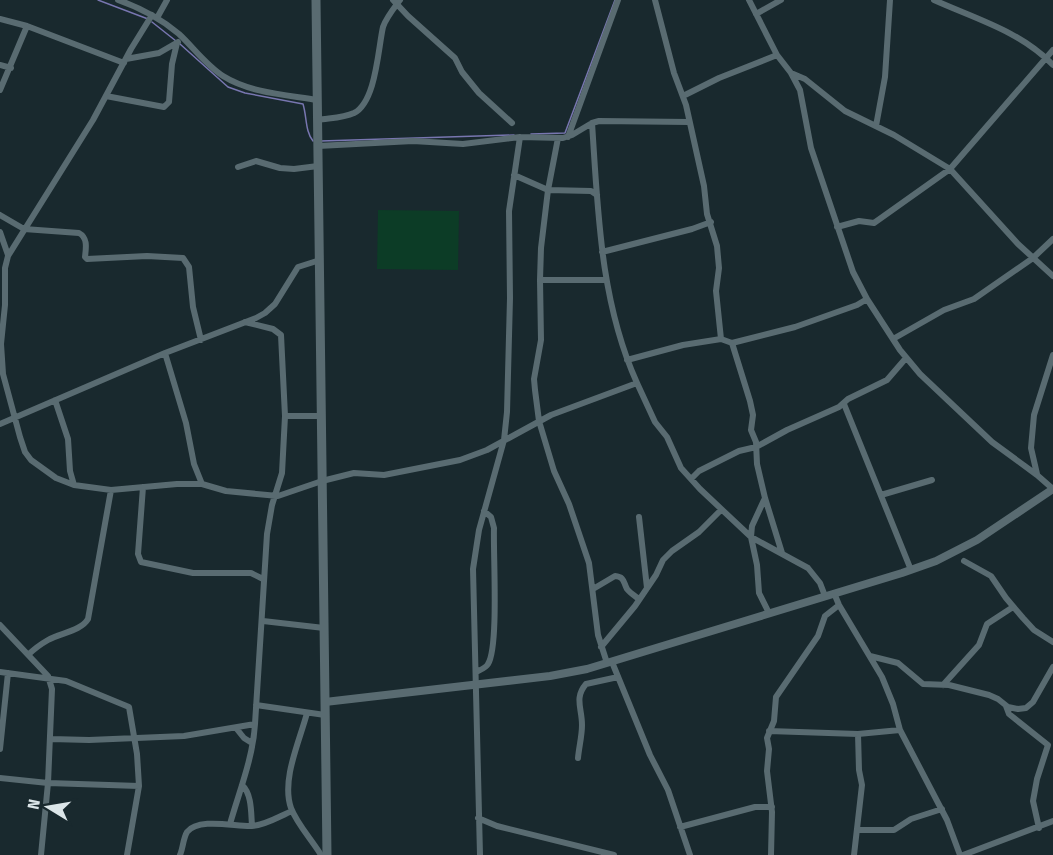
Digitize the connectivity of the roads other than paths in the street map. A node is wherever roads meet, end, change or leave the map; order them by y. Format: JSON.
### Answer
{"nodes":[{"id":1,"x":118,"y":0,"type":"edge"},
{"id":2,"x":167,"y":0,"type":"edge"},
{"id":3,"x":316,"y":0,"type":"edge"},
{"id":4,"x":618,"y":0,"type":"edge"},
{"id":5,"x":655,"y":0,"type":"edge"},
{"id":6,"x":749,"y":0,"type":"edge"},
{"id":7,"x":781,"y":0,"type":"edge"},
{"id":8,"x":890,"y":0,"type":"edge"},
{"id":9,"x":934,"y":0,"type":"edge"},
{"id":10,"x":397,"y":1,"type":"edge"},
{"id":11,"x":756,"y":14,"type":"junction"},
{"id":12,"x":154,"y":16,"type":"junction"},
{"id":13,"x":0,"y":20,"type":"edge"},
{"id":14,"x":27,"y":26,"type":"junction"},
{"id":15,"x":183,"y":39,"type":"junction"},
{"id":16,"x":177,"y":43,"type":"junction"},
{"id":17,"x":1053,"y":50,"type":"edge"},
{"id":18,"x":777,"y":55,"type":"junction"},
{"id":19,"x":1046,"y":58,"type":"junction"},
{"id":20,"x":125,"y":61,"type":"junction"},
{"id":21,"x":0,"y":65,"type":"edge"},
{"id":22,"x":1053,"y":65,"type":"edge"},
{"id":23,"x":11,"y":68,"type":"junction"},
{"id":24,"x":791,"y":73,"type":"junction"},
{"id":25,"x":816,"y":88,"type":"junction"},
{"id":26,"x":0,"y":90,"type":"edge"},
{"id":27,"x":106,"y":96,"type":"junction"},
{"id":28,"x":683,"y":96,"type":"junction"},
{"id":29,"x":802,"y":97,"type":"junction"},
{"id":30,"x":317,"y":100,"type":"junction"},
{"id":31,"x":318,"y":120,"type":"junction"},
{"id":32,"x":689,"y":122,"type":"junction"},
{"id":33,"x":512,"y":123,"type":"dead end"},
{"id":34,"x":592,"y":123,"type":"junction"},
{"id":35,"x":876,"y":126,"type":"junction"},
{"id":36,"x":520,"y":137,"type":"junction"},
{"id":37,"x":568,"y":137,"type":"junction"},
{"id":38,"x":558,"y":138,"type":"junction"},
{"id":39,"x":318,"y":146,"type":"junction"},
{"id":40,"x":318,"y":166,"type":"junction"},
{"id":41,"x":238,"y":167,"type":"dead end"},
{"id":42,"x":950,"y":169,"type":"junction"},
{"id":43,"x":514,"y":175,"type":"junction"},
{"id":44,"x":548,"y":190,"type":"junction"},
{"id":45,"x":597,"y":195,"type":"junction"},
{"id":46,"x":0,"y":215,"type":"edge"},
{"id":47,"x":711,"y":222,"type":"junction"},
{"id":48,"x":837,"y":226,"type":"junction"},
{"id":49,"x":24,"y":229,"type":"junction"},
{"id":50,"x":0,"y":232,"type":"edge"},
{"id":51,"x":1053,"y":239,"type":"edge"},
{"id":52,"x":602,"y":252,"type":"junction"},
{"id":53,"x":8,"y":256,"type":"junction"},
{"id":54,"x":1033,"y":258,"type":"junction"},
{"id":55,"x":320,"y":260,"type":"junction"},
{"id":56,"x":2,"y":268,"type":"edge"},
{"id":57,"x":1053,"y":276,"type":"edge"},
{"id":58,"x":540,"y":280,"type":"junction"},
{"id":59,"x":606,"y":280,"type":"junction"},
{"id":60,"x":867,"y":299,"type":"junction"},
{"id":61,"x":244,"y":322,"type":"junction"},
{"id":62,"x":722,"y":339,"type":"junction"},
{"id":63,"x":893,"y":339,"type":"junction"},
{"id":64,"x":201,"y":340,"type":"junction"},
{"id":65,"x":732,"y":343,"type":"junction"},
{"id":66,"x":165,"y":353,"type":"junction"},
{"id":67,"x":1053,"y":356,"type":"edge"},
{"id":68,"x":906,"y":358,"type":"junction"},
{"id":69,"x":627,"y":360,"type":"junction"},
{"id":70,"x":637,"y":382,"type":"junction"},
{"id":71,"x":55,"y":400,"type":"junction"},
{"id":72,"x":844,"y":404,"type":"junction"},
{"id":73,"x":285,"y":416,"type":"junction"},
{"id":74,"x":322,"y":416,"type":"junction"},
{"id":75,"x":14,"y":417,"type":"junction"},
{"id":76,"x":539,"y":422,"type":"junction"},
{"id":77,"x":0,"y":424,"type":"edge"},
{"id":78,"x":504,"y":440,"type":"junction"},
{"id":79,"x":756,"y":447,"type":"junction"},
{"id":80,"x":1037,"y":475,"type":"junction"},
{"id":81,"x":691,"y":479,"type":"junction"},
{"id":82,"x":932,"y":480,"type":"dead end"},
{"id":83,"x":322,"y":481,"type":"junction"},
{"id":84,"x":202,"y":484,"type":"junction"},
{"id":85,"x":74,"y":485,"type":"junction"},
{"id":86,"x":143,"y":487,"type":"junction"},
{"id":87,"x":111,"y":489,"type":"junction"},
{"id":88,"x":1052,"y":490,"type":"edge"},
{"id":89,"x":881,"y":495,"type":"junction"},
{"id":90,"x":275,"y":497,"type":"junction"},
{"id":91,"x":765,"y":498,"type":"junction"},
{"id":92,"x":721,"y":510,"type":"junction"},
{"id":93,"x":484,"y":512,"type":"junction"},
{"id":94,"x":639,"y":518,"type":"dead end"},
{"id":95,"x":751,"y":537,"type":"junction"},
{"id":96,"x":782,"y":553,"type":"junction"},
{"id":97,"x":964,"y":561,"type":"dead end"},
{"id":98,"x":911,"y":570,"type":"junction"},
{"id":99,"x":263,"y":579,"type":"junction"},
{"id":100,"x":593,"y":588,"type":"junction"},
{"id":101,"x":647,"y":588,"type":"junction"},
{"id":102,"x":834,"y":593,"type":"junction"},
{"id":103,"x":825,"y":596,"type":"junction"},
{"id":104,"x":639,"y":599,"type":"junction"},
{"id":105,"x":839,"y":605,"type":"junction"},
{"id":106,"x":1013,"y":608,"type":"junction"},
{"id":107,"x":769,"y":613,"type":"junction"},
{"id":108,"x":263,"y":621,"type":"junction"},
{"id":109,"x":0,"y":625,"type":"edge"},
{"id":110,"x":324,"y":628,"type":"junction"},
{"id":111,"x":1053,"y":642,"type":"edge"},
{"id":112,"x":601,"y":647,"type":"junction"},
{"id":113,"x":28,"y":655,"type":"junction"},
{"id":114,"x":870,"y":656,"type":"junction"},
{"id":115,"x":609,"y":663,"type":"junction"},
{"id":116,"x":1053,"y":667,"type":"edge"},
{"id":117,"x":0,"y":672,"type":"edge"},
{"id":118,"x":476,"y":672,"type":"junction"},
{"id":119,"x":8,"y":673,"type":"junction"},
{"id":120,"x":618,"y":677,"type":"junction"},
{"id":121,"x":49,"y":678,"type":"junction"},
{"id":122,"x":477,"y":684,"type":"junction"},
{"id":123,"x":943,"y":685,"type":"junction"},
{"id":124,"x":325,"y":702,"type":"junction"},
{"id":125,"x":256,"y":705,"type":"junction"},
{"id":126,"x":1006,"y":706,"type":"junction"},
{"id":127,"x":308,"y":713,"type":"junction"},
{"id":128,"x":325,"y":715,"type":"junction"},
{"id":129,"x":255,"y":724,"type":"junction"},
{"id":130,"x":236,"y":728,"type":"junction"},
{"id":131,"x":900,"y":730,"type":"junction"},
{"id":132,"x":769,"y":731,"type":"junction"},
{"id":133,"x":858,"y":734,"type":"junction"},
{"id":134,"x":133,"y":737,"type":"junction"},
{"id":135,"x":51,"y":739,"type":"junction"},
{"id":136,"x":252,"y":743,"type":"junction"},
{"id":137,"x":0,"y":749,"type":"edge"},
{"id":138,"x":578,"y":758,"type":"dead end"},
{"id":139,"x":0,"y":778,"type":"edge"},
{"id":140,"x":48,"y":783,"type":"junction"},
{"id":141,"x":242,"y":785,"type":"junction"},
{"id":142,"x":139,"y":786,"type":"junction"},
{"id":143,"x":772,"y":807,"type":"junction"},
{"id":144,"x":942,"y":809,"type":"junction"},
{"id":145,"x":292,"y":811,"type":"junction"},
{"id":146,"x":478,"y":818,"type":"junction"},
{"id":147,"x":1053,"y":821,"type":"edge"},
{"id":148,"x":230,"y":824,"type":"junction"},
{"id":149,"x":252,"y":826,"type":"junction"},
{"id":150,"x":680,"y":827,"type":"junction"},
{"id":151,"x":1040,"y":828,"type":"junction"},
{"id":152,"x":858,"y":830,"type":"junction"},
{"id":153,"x":41,"y":855,"type":"edge"},
{"id":154,"x":127,"y":855,"type":"edge"},
{"id":155,"x":180,"y":855,"type":"edge"},
{"id":156,"x":321,"y":855,"type":"edge"},
{"id":157,"x":327,"y":855,"type":"edge"},
{"id":158,"x":480,"y":855,"type":"edge"},
{"id":159,"x":614,"y":855,"type":"edge"},
{"id":160,"x":690,"y":855,"type":"edge"},
{"id":161,"x":771,"y":855,"type":"edge"},
{"id":162,"x":854,"y":855,"type":"edge"},
{"id":163,"x":961,"y":855,"type":"edge"}],
"edges":[{"from":1,"to":12,"type":"street"},
{"from":2,"to":12,"type":"street"},
{"from":3,"to":30,"type":"main road"},
{"from":4,"to":37,"type":"street"},
{"from":5,"to":28,"type":"street"},
{"from":6,"to":11,"type":"street"},
{"from":7,"to":11,"type":"street"},
{"from":8,"to":35,"type":"street"},
{"from":9,"to":19,"type":"street"},
{"from":10,"to":31,"type":"street"},
{"from":10,"to":33,"type":"street"},
{"from":11,"to":18,"type":"street"},
{"from":12,"to":15,"type":"street"},
{"from":12,"to":20,"type":"street"},
{"from":13,"to":14,"type":"street"},
{"from":14,"to":20,"type":"street"},
{"from":14,"to":23,"type":"street"},
{"from":15,"to":16,"type":"street"},
{"from":15,"to":30,"type":"street"},
{"from":16,"to":20,"type":"street"},
{"from":16,"to":27,"type":"street"},
{"from":17,"to":19,"type":"street"},
{"from":18,"to":24,"type":"street"},
{"from":18,"to":28,"type":"street"},
{"from":19,"to":22,"type":"street"},
{"from":19,"to":42,"type":"street"},
{"from":20,"to":27,"type":"street"},
{"from":21,"to":23,"type":"street"},
{"from":23,"to":26,"type":"street"},
{"from":24,"to":25,"type":"street"},
{"from":24,"to":29,"type":"street"},
{"from":25,"to":29,"type":"street"},
{"from":25,"to":35,"type":"street"},
{"from":27,"to":49,"type":"street"},
{"from":28,"to":32,"type":"street"},
{"from":29,"to":48,"type":"street"},
{"from":30,"to":31,"type":"main road"},
{"from":31,"to":39,"type":"main road"},
{"from":32,"to":34,"type":"street"},
{"from":32,"to":47,"type":"street"},
{"from":34,"to":37,"type":"street"},
{"from":34,"to":45,"type":"street"},
{"from":35,"to":42,"type":"street"},
{"from":36,"to":38,"type":"street"},
{"from":36,"to":39,"type":"street"},
{"from":36,"to":43,"type":"street"},
{"from":37,"to":38,"type":"street"},
{"from":38,"to":44,"type":"street"},
{"from":39,"to":40,"type":"main road"},
{"from":40,"to":41,"type":"street"},
{"from":40,"to":55,"type":"main road"},
{"from":42,"to":48,"type":"street"},
{"from":42,"to":54,"type":"street"},
{"from":43,"to":44,"type":"street"},
{"from":43,"to":78,"type":"street"},
{"from":44,"to":45,"type":"street"},
{"from":44,"to":58,"type":"street"},
{"from":45,"to":52,"type":"street"},
{"from":46,"to":49,"type":"street"},
{"from":47,"to":52,"type":"street"},
{"from":47,"to":62,"type":"street"},
{"from":48,"to":60,"type":"street"},
{"from":49,"to":53,"type":"street"},
{"from":49,"to":64,"type":"street"},
{"from":50,"to":53,"type":"street"},
{"from":51,"to":54,"type":"street"},
{"from":52,"to":59,"type":"street"},
{"from":53,"to":56,"type":"street"},
{"from":54,"to":57,"type":"street"},
{"from":54,"to":63,"type":"street"},
{"from":55,"to":61,"type":"street"},
{"from":55,"to":74,"type":"main road"},
{"from":56,"to":75,"type":"street"},
{"from":58,"to":59,"type":"street"},
{"from":58,"to":76,"type":"street"},
{"from":59,"to":69,"type":"street"},
{"from":60,"to":63,"type":"street"},
{"from":60,"to":65,"type":"street"},
{"from":61,"to":64,"type":"street"},
{"from":61,"to":73,"type":"street"},
{"from":62,"to":65,"type":"street"},
{"from":62,"to":69,"type":"street"},
{"from":63,"to":68,"type":"street"},
{"from":64,"to":66,"type":"street"},
{"from":65,"to":79,"type":"street"},
{"from":66,"to":71,"type":"street"},
{"from":66,"to":84,"type":"street"},
{"from":67,"to":80,"type":"street"},
{"from":68,"to":72,"type":"street"},
{"from":68,"to":80,"type":"street"},
{"from":69,"to":70,"type":"street"},
{"from":70,"to":76,"type":"street"},
{"from":70,"to":81,"type":"street"},
{"from":71,"to":75,"type":"street"},
{"from":71,"to":85,"type":"street"},
{"from":72,"to":79,"type":"street"},
{"from":72,"to":89,"type":"street"},
{"from":73,"to":74,"type":"street"},
{"from":73,"to":90,"type":"street"},
{"from":74,"to":83,"type":"main road"},
{"from":75,"to":77,"type":"street"},
{"from":75,"to":85,"type":"street"},
{"from":76,"to":78,"type":"street"},
{"from":76,"to":100,"type":"street"},
{"from":78,"to":83,"type":"street"},
{"from":78,"to":93,"type":"street"},
{"from":79,"to":81,"type":"street"},
{"from":79,"to":91,"type":"street"},
{"from":80,"to":88,"type":"street"},
{"from":81,"to":92,"type":"street"},
{"from":82,"to":89,"type":"street"},
{"from":83,"to":90,"type":"street"},
{"from":83,"to":110,"type":"main road"},
{"from":84,"to":86,"type":"street"},
{"from":84,"to":90,"type":"street"},
{"from":85,"to":87,"type":"street"},
{"from":86,"to":87,"type":"street"},
{"from":86,"to":99,"type":"street"},
{"from":87,"to":113,"type":"street"},
{"from":88,"to":98,"type":"street"},
{"from":89,"to":98,"type":"street"},
{"from":90,"to":99,"type":"street"},
{"from":91,"to":95,"type":"street"},
{"from":91,"to":96,"type":"street"},
{"from":92,"to":95,"type":"street"},
{"from":92,"to":101,"type":"street"},
{"from":93,"to":118,"type":"street"},
{"from":93,"to":118,"type":"street"},
{"from":94,"to":101,"type":"street"},
{"from":95,"to":96,"type":"street"},
{"from":95,"to":107,"type":"street"},
{"from":96,"to":103,"type":"street"},
{"from":97,"to":106,"type":"street"},
{"from":98,"to":102,"type":"street"},
{"from":99,"to":108,"type":"street"},
{"from":100,"to":104,"type":"street"},
{"from":100,"to":112,"type":"street"},
{"from":101,"to":104,"type":"street"},
{"from":102,"to":103,"type":"street"},
{"from":102,"to":105,"type":"street"},
{"from":103,"to":107,"type":"street"},
{"from":104,"to":112,"type":"street"},
{"from":105,"to":114,"type":"street"},
{"from":105,"to":132,"type":"street"},
{"from":106,"to":111,"type":"street"},
{"from":106,"to":123,"type":"street"},
{"from":107,"to":115,"type":"street"},
{"from":108,"to":110,"type":"street"},
{"from":108,"to":125,"type":"street"},
{"from":109,"to":113,"type":"street"},
{"from":110,"to":124,"type":"main road"},
{"from":112,"to":115,"type":"street"},
{"from":113,"to":121,"type":"street"},
{"from":114,"to":123,"type":"street"},
{"from":114,"to":131,"type":"street"},
{"from":115,"to":120,"type":"street"},
{"from":115,"to":122,"type":"street"},
{"from":116,"to":126,"type":"street"},
{"from":117,"to":119,"type":"street"},
{"from":118,"to":122,"type":"street"},
{"from":119,"to":121,"type":"street"},
{"from":119,"to":137,"type":"street"},
{"from":120,"to":138,"type":"street"},
{"from":120,"to":150,"type":"street"},
{"from":121,"to":134,"type":"street"},
{"from":121,"to":135,"type":"street"},
{"from":122,"to":124,"type":"street"},
{"from":122,"to":146,"type":"street"},
{"from":123,"to":126,"type":"street"},
{"from":124,"to":128,"type":"main road"},
{"from":125,"to":127,"type":"street"},
{"from":125,"to":129,"type":"street"},
{"from":126,"to":151,"type":"street"},
{"from":127,"to":128,"type":"street"},
{"from":127,"to":145,"type":"street"},
{"from":128,"to":157,"type":"main road"},
{"from":129,"to":130,"type":"street"},
{"from":129,"to":136,"type":"street"},
{"from":130,"to":134,"type":"street"},
{"from":130,"to":136,"type":"street"},
{"from":131,"to":133,"type":"street"},
{"from":131,"to":144,"type":"street"},
{"from":132,"to":133,"type":"street"},
{"from":132,"to":143,"type":"street"},
{"from":133,"to":152,"type":"street"},
{"from":134,"to":135,"type":"street"},
{"from":134,"to":142,"type":"street"},
{"from":135,"to":140,"type":"street"},
{"from":136,"to":141,"type":"street"},
{"from":139,"to":140,"type":"street"},
{"from":140,"to":142,"type":"street"},
{"from":140,"to":153,"type":"street"},
{"from":141,"to":148,"type":"street"},
{"from":141,"to":149,"type":"street"},
{"from":142,"to":154,"type":"street"},
{"from":143,"to":150,"type":"street"},
{"from":143,"to":161,"type":"street"},
{"from":144,"to":152,"type":"street"},
{"from":144,"to":163,"type":"street"},
{"from":145,"to":149,"type":"street"},
{"from":145,"to":156,"type":"street"},
{"from":146,"to":158,"type":"street"},
{"from":146,"to":159,"type":"street"},
{"from":147,"to":151,"type":"street"},
{"from":148,"to":149,"type":"street"},
{"from":148,"to":155,"type":"street"},
{"from":150,"to":160,"type":"street"},
{"from":151,"to":163,"type":"street"},
{"from":152,"to":162,"type":"street"}]}
